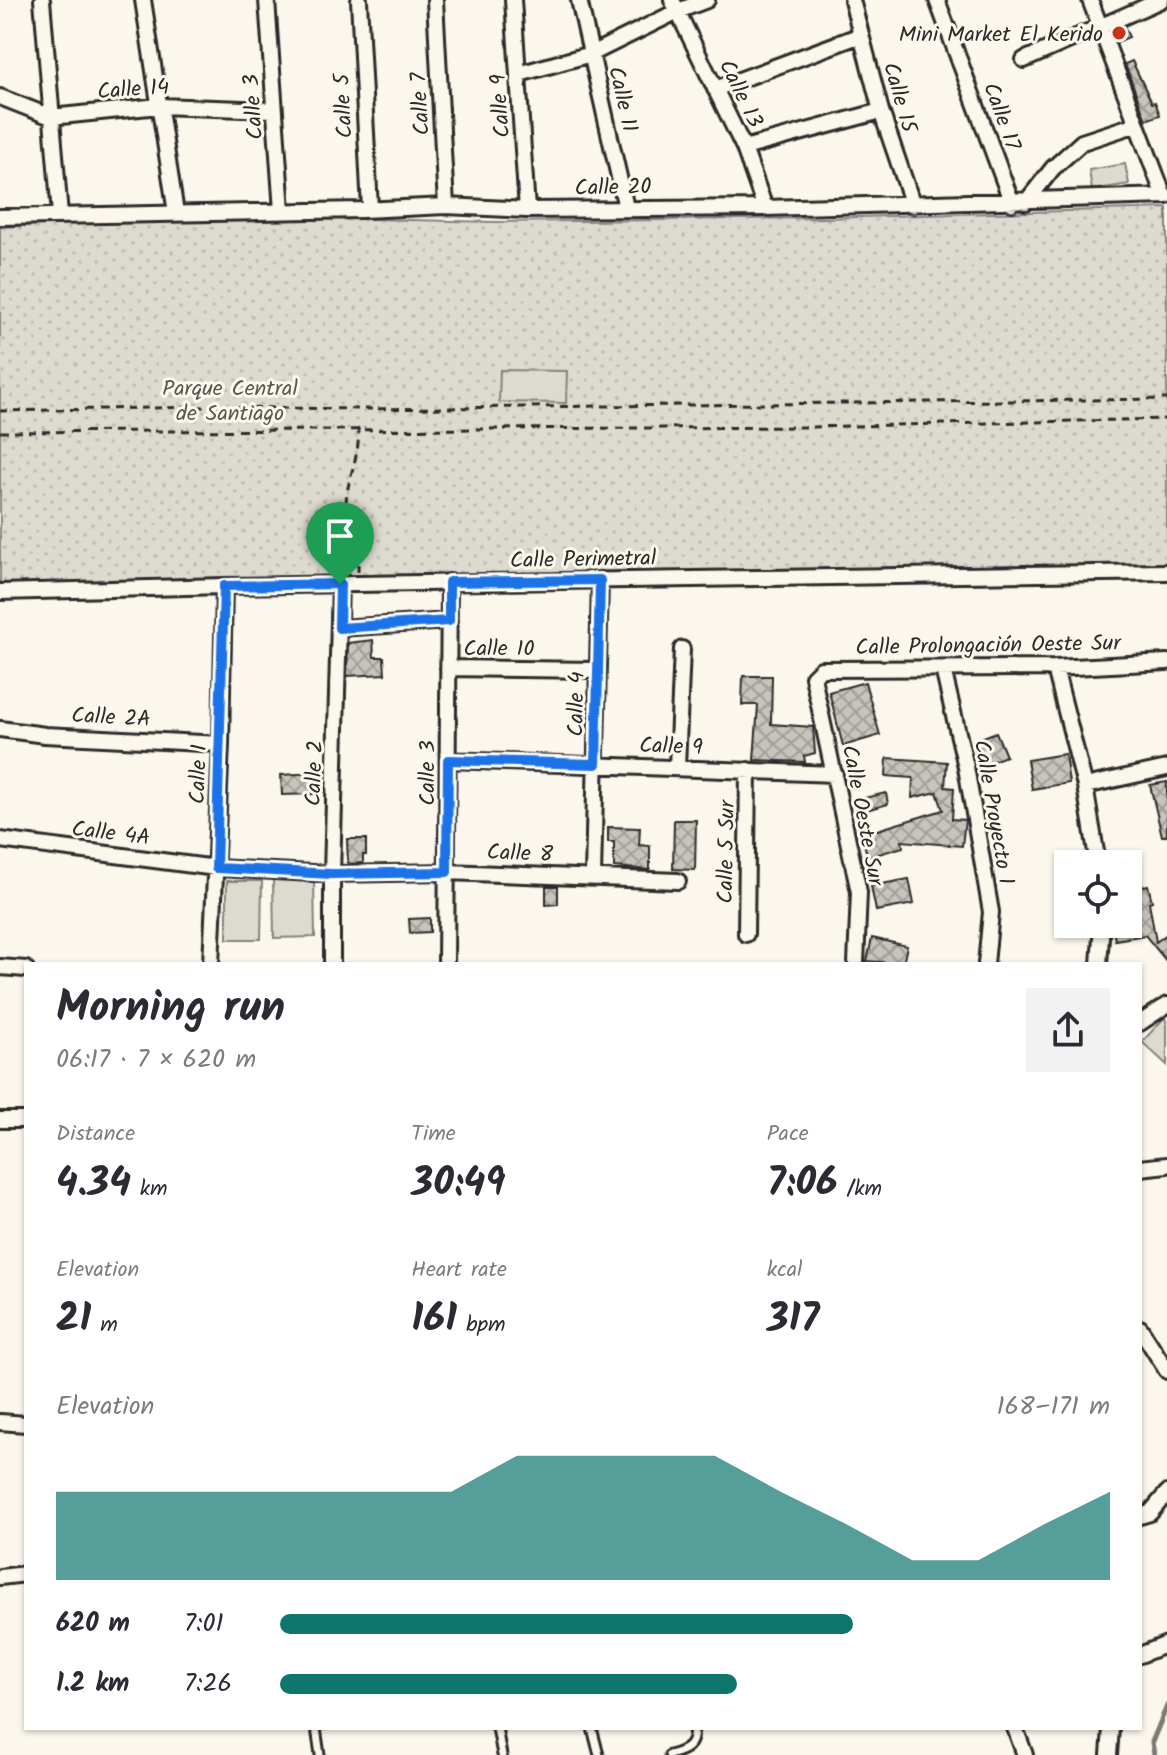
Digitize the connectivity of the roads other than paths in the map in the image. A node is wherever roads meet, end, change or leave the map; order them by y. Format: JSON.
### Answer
{"nodes":[{"id":1,"x":42,"y":0,"type":"edge"},
{"id":2,"x":143,"y":0,"type":"edge"},
{"id":3,"x":267,"y":0,"type":"edge"},
{"id":4,"x":359,"y":0,"type":"edge"},
{"id":5,"x":435,"y":0,"type":"edge"},
{"id":6,"x":513,"y":0,"type":"edge"},
{"id":7,"x":579,"y":0,"type":"edge"},
{"id":8,"x":707,"y":0,"type":"edge"},
{"id":9,"x":852,"y":0,"type":"edge"},
{"id":10,"x":937,"y":0,"type":"edge"},
{"id":11,"x":1090,"y":0,"type":"edge"},
{"id":12,"x":1161,"y":0,"type":"edge"},
{"id":13,"x":675,"y":6,"type":"edge"},
{"id":14,"x":1101,"y":28,"type":"junction"},
{"id":15,"x":861,"y":35,"type":"junction"},
{"id":16,"x":591,"y":54,"type":"junction"},
{"id":17,"x":1024,"y":60,"type":"dead end"},
{"id":18,"x":519,"y":74,"type":"junction"},
{"id":19,"x":715,"y":89,"type":"junction"},
{"id":20,"x":0,"y":97,"type":"edge"},
{"id":21,"x":159,"y":106,"type":"junction"},
{"id":22,"x":274,"y":110,"type":"junction"},
{"id":23,"x":881,"y":111,"type":"junction"},
{"id":24,"x":51,"y":117,"type":"junction"},
{"id":25,"x":1137,"y":124,"type":"junction"},
{"id":26,"x":744,"y":148,"type":"junction"},
{"id":27,"x":1166,"y":196,"type":"edge"},
{"id":28,"x":1019,"y":202,"type":"junction"},
{"id":29,"x":913,"y":205,"type":"junction"},
{"id":30,"x":446,"y":206,"type":"junction"},
{"id":31,"x":626,"y":208,"type":"junction"},
{"id":32,"x":765,"y":208,"type":"junction"},
{"id":33,"x":370,"y":209,"type":"junction"},
{"id":34,"x":527,"y":210,"type":"junction"},
{"id":35,"x":282,"y":211,"type":"junction"},
{"id":36,"x":176,"y":213,"type":"junction"},
{"id":37,"x":60,"y":215,"type":"junction"},
{"id":38,"x":0,"y":217,"type":"edge"},
{"id":39,"x":1167,"y":572,"type":"edge"},
{"id":40,"x":600,"y":580,"type":"junction"},
{"id":41,"x":449,"y":582,"type":"junction"},
{"id":42,"x":340,"y":584,"type":"junction"},
{"id":43,"x":224,"y":586,"type":"junction"},
{"id":44,"x":0,"y":592,"type":"edge"},
{"id":45,"x":449,"y":621,"type":"junction"},
{"id":46,"x":339,"y":628,"type":"junction"},
{"id":47,"x":682,"y":649,"type":"dead end"},
{"id":48,"x":1167,"y":662,"type":"edge"},
{"id":49,"x":448,"y":668,"type":"junction"},
{"id":50,"x":1055,"y":668,"type":"junction"},
{"id":51,"x":943,"y":669,"type":"junction"},
{"id":52,"x":597,"y":670,"type":"junction"},
{"id":53,"x":813,"y":677,"type":"joint"},
{"id":54,"x":0,"y":729,"type":"edge"},
{"id":55,"x":221,"y":744,"type":"junction"},
{"id":56,"x":448,"y":760,"type":"junction"},
{"id":57,"x":596,"y":764,"type":"junction"},
{"id":58,"x":677,"y":767,"type":"junction"},
{"id":59,"x":1167,"y":768,"type":"edge"},
{"id":60,"x":748,"y":770,"type":"junction"},
{"id":61,"x":835,"y":774,"type":"junction"},
{"id":62,"x":1085,"y":786,"type":"junction"},
{"id":63,"x":0,"y":840,"type":"edge"},
{"id":64,"x":1096,"y":850,"type":"edge"},
{"id":65,"x":216,"y":868,"type":"junction"},
{"id":66,"x":447,"y":872,"type":"junction"},
{"id":67,"x":332,"y":874,"type":"junction"},
{"id":68,"x":593,"y":877,"type":"junction"},
{"id":69,"x":678,"y":881,"type":"dead end"},
{"id":70,"x":746,"y":934,"type":"dead end"},
{"id":71,"x":1101,"y":938,"type":"edge"},
{"id":72,"x":211,"y":962,"type":"edge"},
{"id":73,"x":332,"y":962,"type":"edge"},
{"id":74,"x":446,"y":962,"type":"edge"},
{"id":75,"x":856,"y":962,"type":"edge"},
{"id":76,"x":986,"y":962,"type":"edge"},
{"id":77,"x":1099,"y":962,"type":"edge"},
{"id":78,"x":0,"y":967,"type":"edge"},
{"id":79,"x":24,"y":969,"type":"edge"},
{"id":80,"x":1167,"y":1005,"type":"edge"},
{"id":81,"x":1142,"y":1022,"type":"edge"},
{"id":82,"x":0,"y":1120,"type":"edge"},
{"id":83,"x":24,"y":1120,"type":"edge"},
{"id":84,"x":1167,"y":1165,"type":"edge"},
{"id":85,"x":1142,"y":1168,"type":"edge"},
{"id":86,"x":1142,"y":1331,"type":"edge"},
{"id":87,"x":1167,"y":1371,"type":"edge"},
{"id":88,"x":0,"y":1422,"type":"edge"},
{"id":89,"x":24,"y":1424,"type":"edge"},
{"id":90,"x":1167,"y":1493,"type":"edge"},
{"id":91,"x":1142,"y":1515,"type":"edge"},
{"id":92,"x":24,"y":1574,"type":"edge"},
{"id":93,"x":0,"y":1577,"type":"edge"},
{"id":94,"x":1167,"y":1644,"type":"edge"},
{"id":95,"x":1142,"y":1654,"type":"edge"},
{"id":96,"x":316,"y":1730,"type":"edge"},
{"id":97,"x":497,"y":1730,"type":"edge"},
{"id":98,"x":593,"y":1730,"type":"edge"},
{"id":99,"x":693,"y":1730,"type":"edge"},
{"id":100,"x":1016,"y":1730,"type":"edge"},
{"id":101,"x":1111,"y":1730,"type":"edge"},
{"id":102,"x":320,"y":1755,"type":"edge"},
{"id":103,"x":502,"y":1755,"type":"edge"},
{"id":104,"x":599,"y":1755,"type":"edge"},
{"id":105,"x":669,"y":1755,"type":"edge"},
{"id":106,"x":1025,"y":1755,"type":"edge"},
{"id":107,"x":1109,"y":1755,"type":"edge"}],
"edges":[{"from":1,"to":24,"type":"street"},
{"from":2,"to":21,"type":"street"},
{"from":3,"to":22,"type":"street","name":"Calle 3"},
{"from":4,"to":33,"type":"street","name":"Calle 5"},
{"from":5,"to":30,"type":"street","name":"Calle 7"},
{"from":6,"to":18,"type":"street","name":"Calle 9"},
{"from":7,"to":16,"type":"street","name":"Calle 11"},
{"from":8,"to":13,"type":"street"},
{"from":9,"to":15,"type":"street","name":"Calle 15"},
{"from":10,"to":28,"type":"street","name":"Calle 17"},
{"from":11,"to":14,"type":"street"},
{"from":12,"to":14,"type":"street"},
{"from":13,"to":16,"type":"street"},
{"from":13,"to":19,"type":"street","name":"Calle 13"},
{"from":14,"to":17,"type":"street"},
{"from":14,"to":25,"type":"street"},
{"from":15,"to":19,"type":"street"},
{"from":15,"to":23,"type":"street","name":"Calle 15"},
{"from":16,"to":18,"type":"street"},
{"from":16,"to":31,"type":"street","name":"Calle 11"},
{"from":18,"to":34,"type":"street","name":"Calle 9"},
{"from":19,"to":26,"type":"street","name":"Calle 13"},
{"from":20,"to":24,"type":"street","name":"Calle 14"},
{"from":21,"to":22,"type":"street","name":"Calle 14"},
{"from":21,"to":24,"type":"street","name":"Calle 14"},
{"from":21,"to":36,"type":"street"},
{"from":22,"to":35,"type":"street","name":"Calle 3"},
{"from":23,"to":26,"type":"street"},
{"from":23,"to":29,"type":"street","name":"Calle 15"},
{"from":24,"to":37,"type":"street"},
{"from":25,"to":27,"type":"street"},
{"from":25,"to":28,"type":"street"},
{"from":26,"to":32,"type":"street","name":"Calle 13"},
{"from":27,"to":28,"type":"street","name":"Calle 20"},
{"from":28,"to":29,"type":"street","name":"Calle 20"},
{"from":29,"to":32,"type":"street","name":"Calle 20"},
{"from":30,"to":33,"type":"street","name":"Calle 20"},
{"from":30,"to":34,"type":"street","name":"Calle 20"},
{"from":31,"to":32,"type":"street","name":"Calle 20"},
{"from":31,"to":34,"type":"street","name":"Calle 20"},
{"from":33,"to":35,"type":"street","name":"Calle 20"},
{"from":35,"to":36,"type":"street","name":"Calle 20"},
{"from":36,"to":37,"type":"street","name":"Calle 20"},
{"from":37,"to":38,"type":"street","name":"Calle 20"},
{"from":39,"to":40,"type":"street","name":"Calle Perimetral"},
{"from":40,"to":41,"type":"street","name":"Calle Perimetral"},
{"from":40,"to":52,"type":"street","name":"Calle 4"},
{"from":41,"to":42,"type":"street","name":"Calle Perimetral"},
{"from":41,"to":45,"type":"street","name":"Calle 3"},
{"from":42,"to":43,"type":"street","name":"Calle Perimetral"},
{"from":42,"to":46,"type":"street","name":"Calle 2"},
{"from":43,"to":44,"type":"street","name":"Calle Perimetral"},
{"from":43,"to":55,"type":"street","name":"Calle 1"},
{"from":45,"to":46,"type":"street"},
{"from":45,"to":49,"type":"street","name":"Calle 3"},
{"from":46,"to":67,"type":"street","name":"Calle 2"},
{"from":47,"to":58,"type":"street"},
{"from":48,"to":50,"type":"street","name":"Calle Prolongación Oeste Sur"},
{"from":49,"to":52,"type":"street","name":"Calle 10"},
{"from":49,"to":56,"type":"street","name":"Calle 3"},
{"from":50,"to":51,"type":"street","name":"Calle Prolongación Oeste Sur"},
{"from":50,"to":62,"type":"street"},
{"from":51,"to":53,"type":"street","name":"Calle Prolongación Oeste Sur"},
{"from":51,"to":76,"type":"street","name":"Calle Proyecto 1"},
{"from":52,"to":57,"type":"street","name":"Calle 4"},
{"from":53,"to":61,"type":"street","name":"Calle Oeste Sur"},
{"from":54,"to":55,"type":"street","name":"Calle 2A"},
{"from":55,"to":65,"type":"street","name":"Calle 1"},
{"from":56,"to":57,"type":"street","name":"Calle 9"},
{"from":56,"to":66,"type":"street","name":"Calle 3"},
{"from":57,"to":58,"type":"street","name":"Calle 9"},
{"from":57,"to":68,"type":"street","name":"Calle 4"},
{"from":58,"to":60,"type":"street","name":"Calle 9"},
{"from":59,"to":62,"type":"street"},
{"from":60,"to":61,"type":"street","name":"Calle 9"},
{"from":60,"to":70,"type":"street","name":"Calle 5 Sur"},
{"from":61,"to":75,"type":"street","name":"Calle Oeste Sur"},
{"from":62,"to":64,"type":"street"},
{"from":63,"to":65,"type":"street","name":"Calle 4A"},
{"from":65,"to":67,"type":"street","name":"Calle 8"},
{"from":65,"to":72,"type":"street","name":"Calle 1"},
{"from":66,"to":67,"type":"street","name":"Calle 8"},
{"from":66,"to":68,"type":"street","name":"Calle 8"},
{"from":66,"to":74,"type":"street","name":"Calle 3"},
{"from":67,"to":73,"type":"street","name":"Calle 2"},
{"from":68,"to":69,"type":"street","name":"Calle 8"},
{"from":71,"to":77,"type":"street"},
{"from":78,"to":79,"type":"street"},
{"from":80,"to":81,"type":"street"},
{"from":82,"to":83,"type":"street"},
{"from":84,"to":85,"type":"street"},
{"from":86,"to":87,"type":"street"},
{"from":88,"to":89,"type":"street"},
{"from":90,"to":91,"type":"street"},
{"from":92,"to":93,"type":"street"},
{"from":94,"to":95,"type":"street"},
{"from":96,"to":102,"type":"lane"},
{"from":97,"to":103,"type":"lane"},
{"from":98,"to":104,"type":"lane"},
{"from":99,"to":105,"type":"lane"},
{"from":100,"to":106,"type":"street"},
{"from":101,"to":107,"type":"street"}]}
